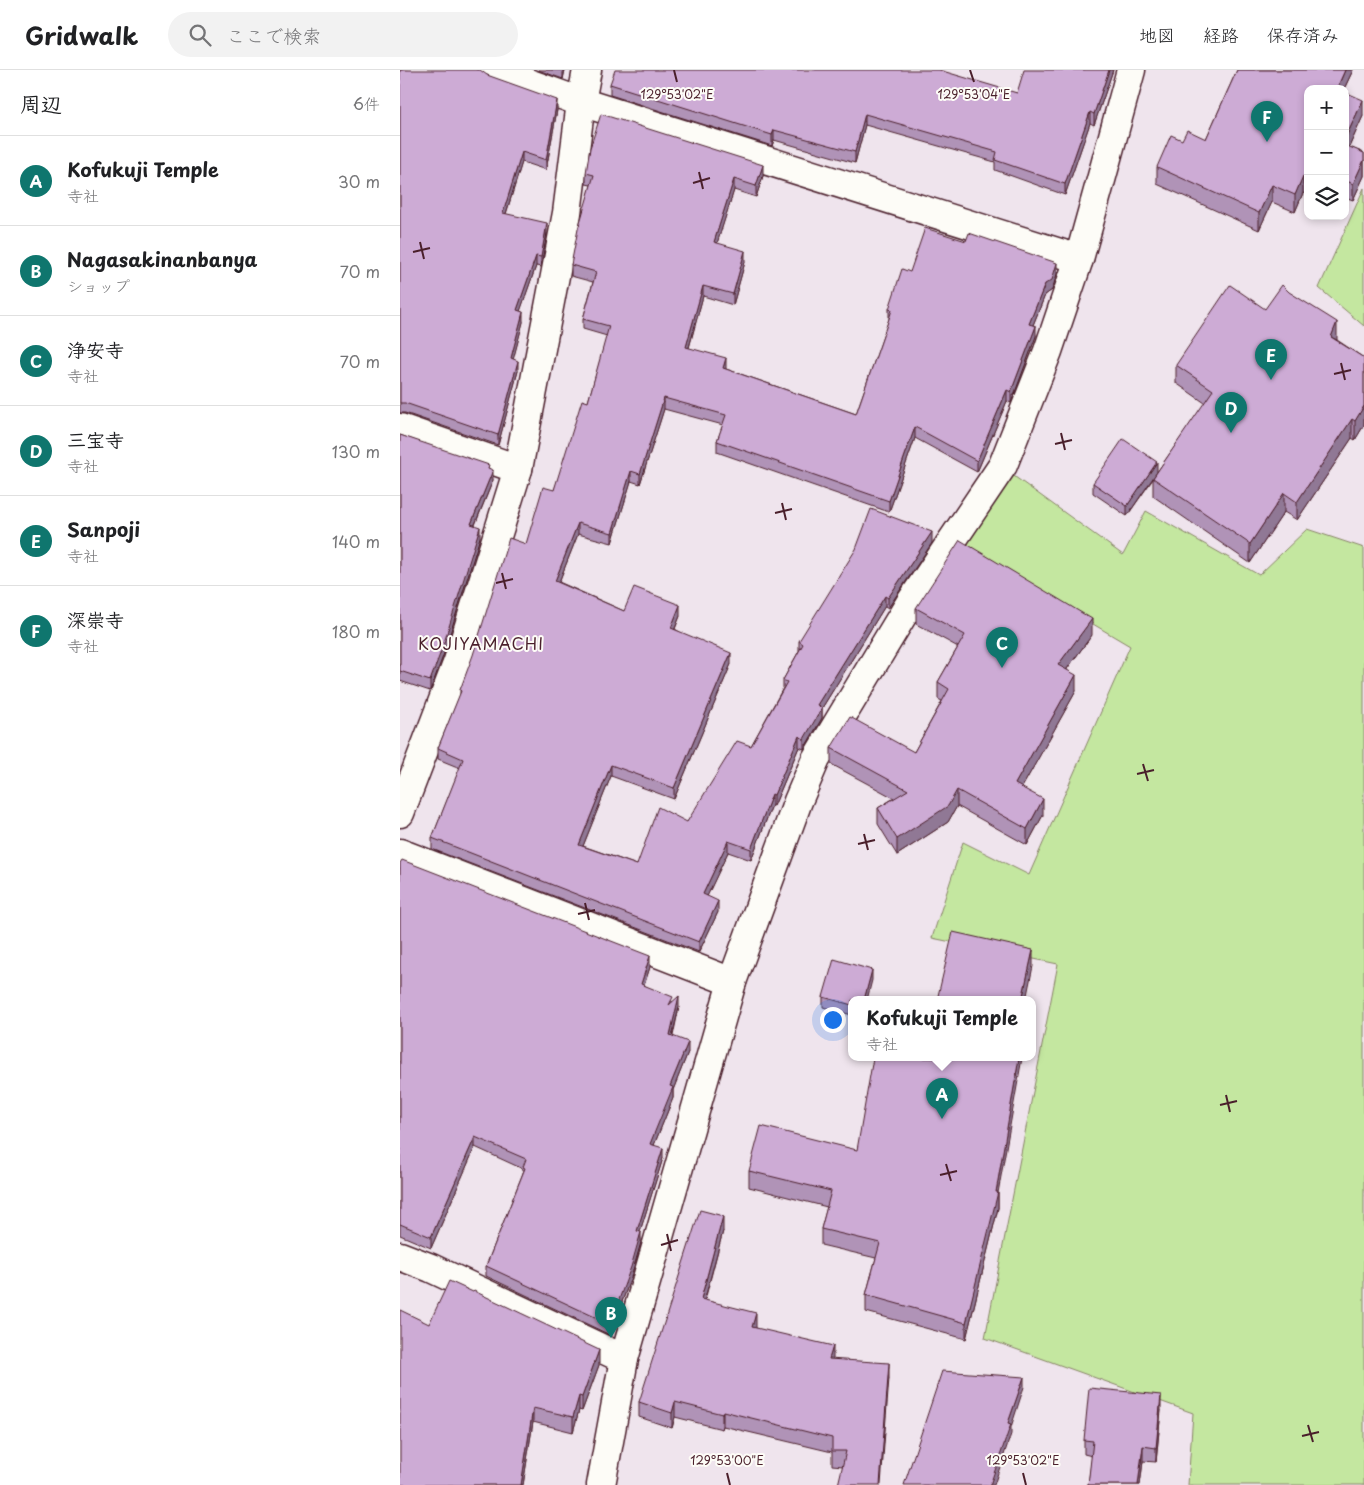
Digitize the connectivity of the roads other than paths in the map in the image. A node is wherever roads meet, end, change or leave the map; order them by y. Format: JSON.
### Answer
{"nodes":[{"id":1,"x":492,"y":70,"type":"edge"},
{"id":2,"x":587,"y":70,"type":"edge"},
{"id":3,"x":1131,"y":70,"type":"edge"},
{"id":4,"x":581,"y":102,"type":"junction"},
{"id":5,"x":1079,"y":259,"type":"junction"},
{"id":6,"x":400,"y":428,"type":"edge"},
{"id":7,"x":518,"y":469,"type":"junction"},
{"id":8,"x":400,"y":813,"type":"edge"},
{"id":9,"x":400,"y":853,"type":"edge"},
{"id":10,"x":732,"y":982,"type":"junction"},
{"id":11,"x":400,"y":1256,"type":"edge"},
{"id":12,"x":624,"y":1359,"type":"junction"},
{"id":13,"x":601,"y":1485,"type":"edge"}],
"edges":[{"from":1,"to":4,"type":"street"},
{"from":2,"to":4,"type":"street"},
{"from":3,"to":5,"type":"street"},
{"from":4,"to":5,"type":"street"},
{"from":4,"to":7,"type":"street"},
{"from":5,"to":10,"type":"street"},
{"from":6,"to":7,"type":"street"},
{"from":7,"to":8,"type":"street"},
{"from":9,"to":10,"type":"street"},
{"from":10,"to":12,"type":"street"},
{"from":11,"to":12,"type":"street"},
{"from":12,"to":13,"type":"street"}]}
